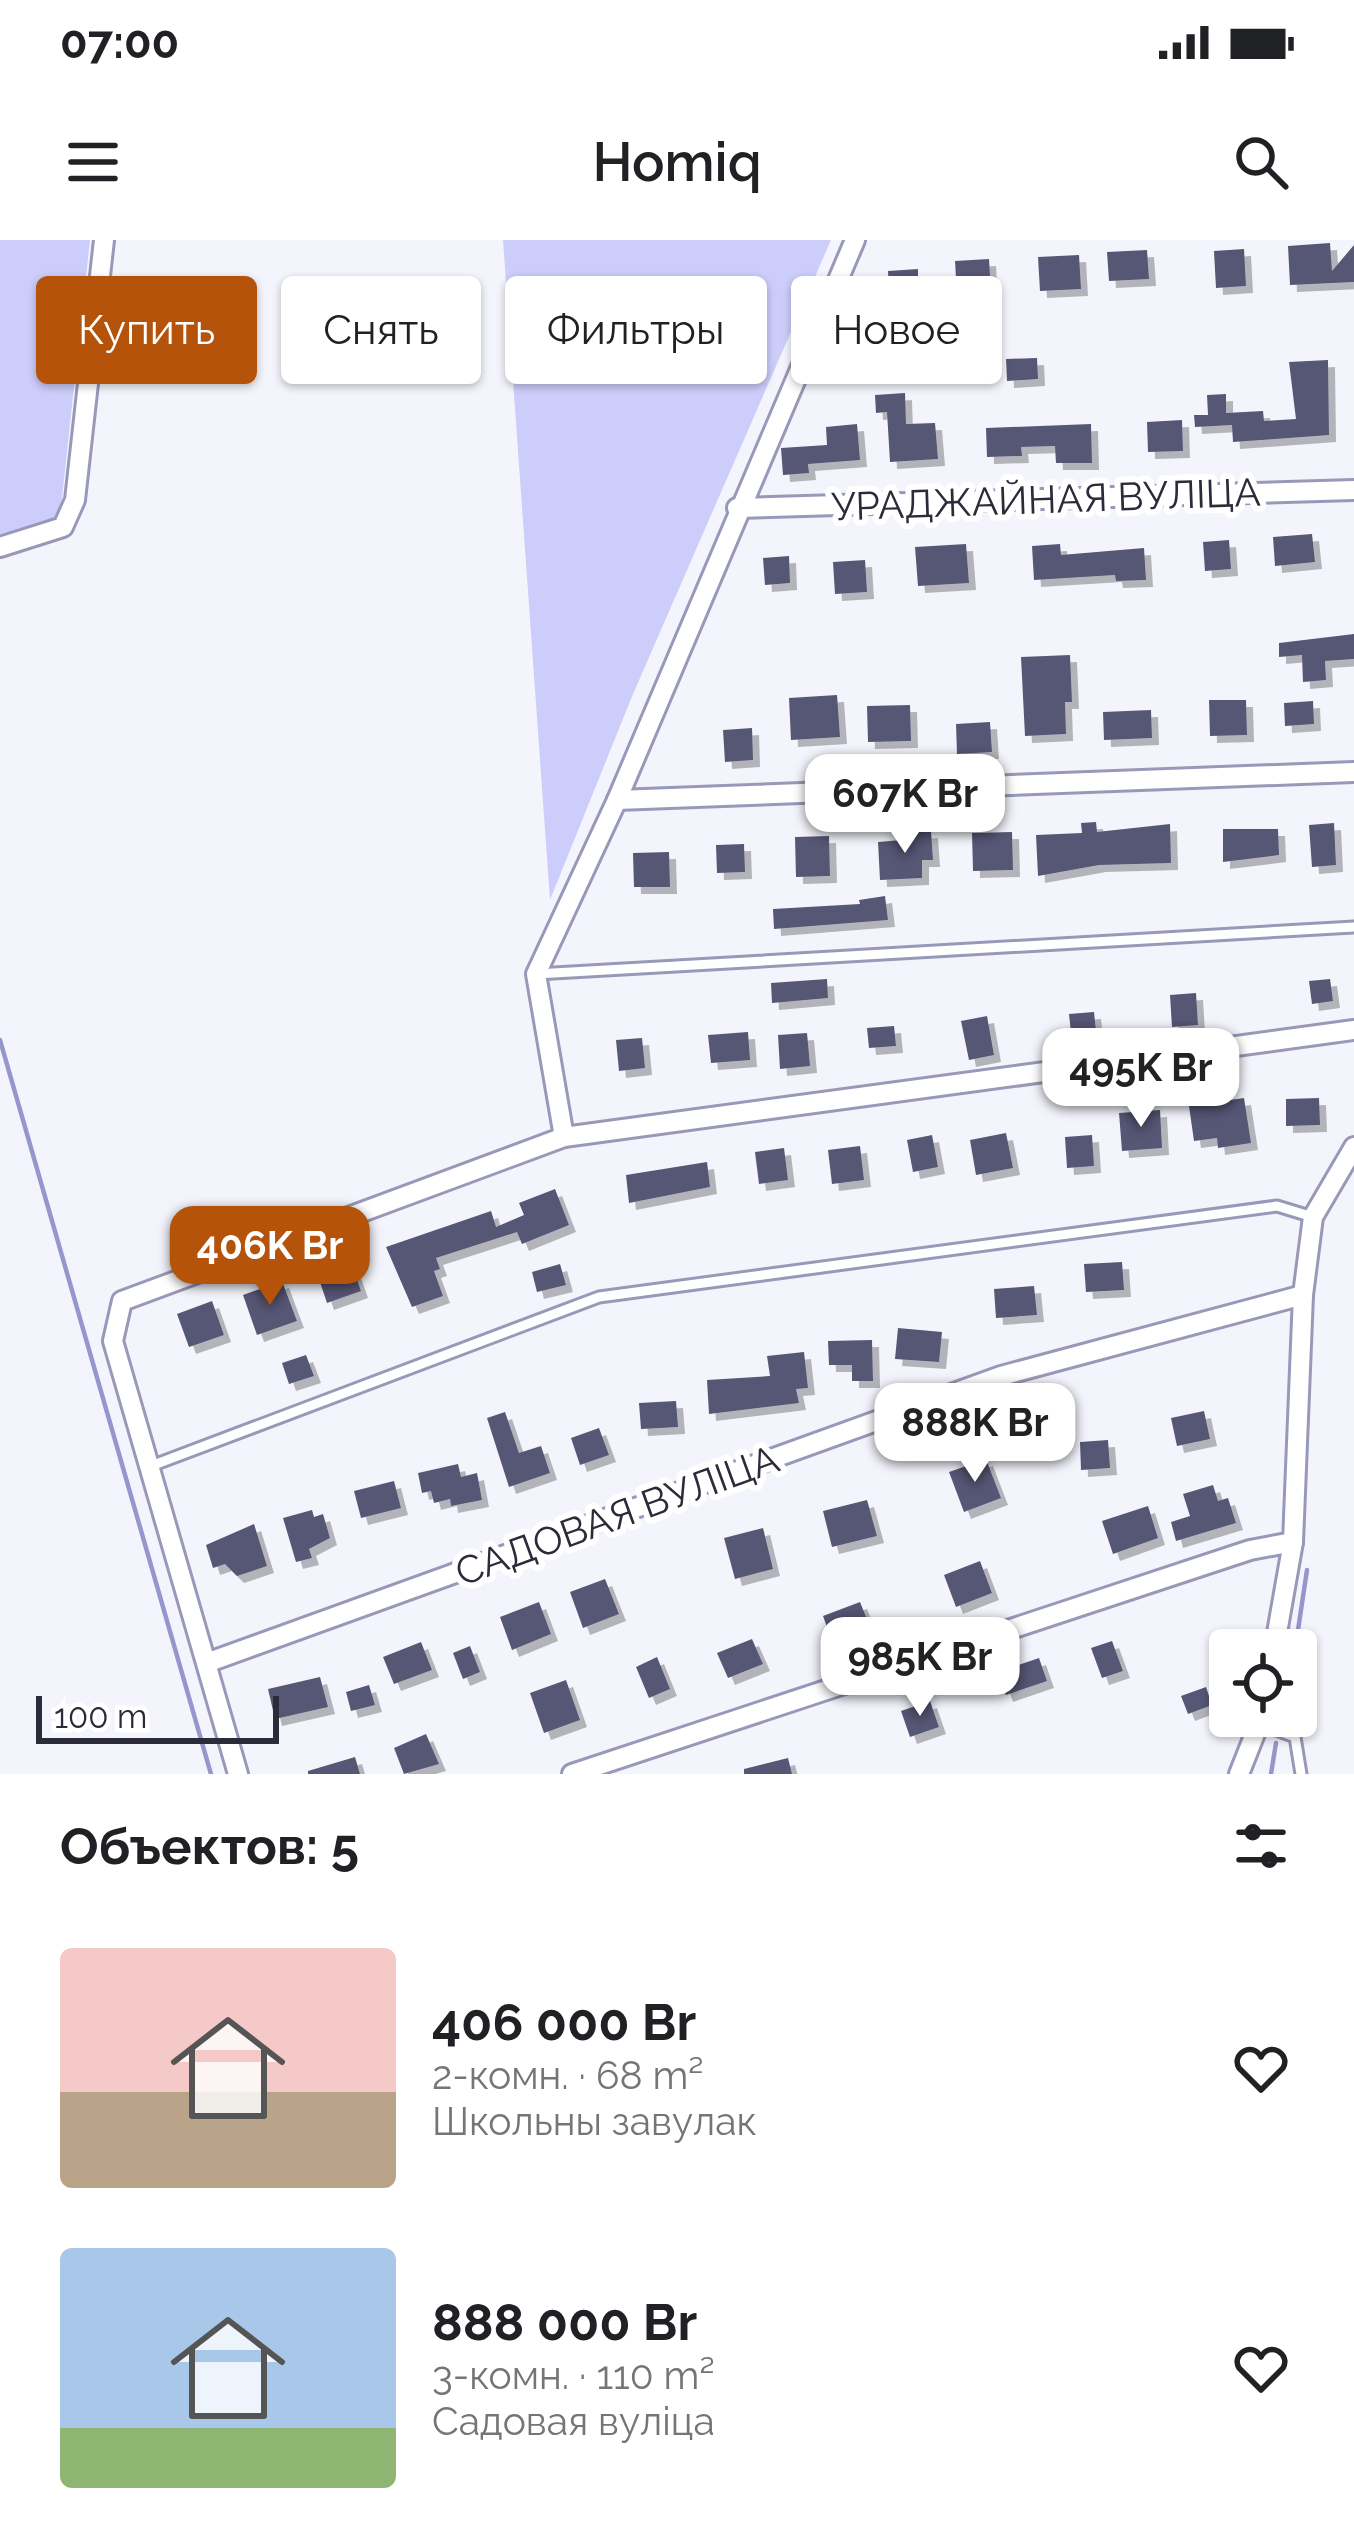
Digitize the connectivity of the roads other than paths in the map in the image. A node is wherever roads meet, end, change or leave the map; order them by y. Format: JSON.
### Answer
{"nodes":[{"id":1,"x":104,"y":240,"type":"edge"},
{"id":2,"x":855,"y":240,"type":"edge"},
{"id":3,"x":1354,"y":490,"type":"edge"},
{"id":4,"x":737,"y":508,"type":"junction"},
{"id":5,"x":0,"y":547,"type":"edge"},
{"id":6,"x":1354,"y":772,"type":"edge"},
{"id":7,"x":617,"y":800,"type":"junction"},
{"id":8,"x":1354,"y":927,"type":"edge"},
{"id":9,"x":536,"y":974,"type":"junction"},
{"id":10,"x":1354,"y":1030,"type":"edge"},
{"id":11,"x":564,"y":1137,"type":"junction"},
{"id":12,"x":1354,"y":1147,"type":"edge"},
{"id":13,"x":1313,"y":1217,"type":"junction"},
{"id":14,"x":1304,"y":1295,"type":"junction"},
{"id":15,"x":150,"y":1466,"type":"junction"},
{"id":16,"x":1293,"y":1543,"type":"junction"},
{"id":17,"x":1278,"y":1629,"type":"edge"},
{"id":18,"x":209,"y":1662,"type":"junction"},
{"id":19,"x":1254,"y":1737,"type":"edge"},
{"id":20,"x":1295,"y":1737,"type":"edge"},
{"id":21,"x":238,"y":1774,"type":"edge"},
{"id":22,"x":572,"y":1774,"type":"edge"},
{"id":23,"x":1239,"y":1774,"type":"edge"},
{"id":24,"x":1300,"y":1774,"type":"edge"}],
"edges":[{"from":1,"to":5,"type":"street"},
{"from":2,"to":4,"type":"street"},
{"from":3,"to":4,"type":"street","name":"УРАДЖАЙНАЯ ВУЛІЦА"},
{"from":4,"to":7,"type":"street"},
{"from":6,"to":7,"type":"street"},
{"from":7,"to":9,"type":"street"},
{"from":8,"to":9,"type":"lane"},
{"from":9,"to":11,"type":"street"},
{"from":10,"to":11,"type":"street"},
{"from":11,"to":15,"type":"street"},
{"from":12,"to":13,"type":"street"},
{"from":13,"to":14,"type":"street"},
{"from":13,"to":15,"type":"lane"},
{"from":14,"to":16,"type":"street"},
{"from":14,"to":18,"type":"street","name":"САДОВАЯ ВУЛІЦА"},
{"from":15,"to":18,"type":"street"},
{"from":16,"to":17,"type":"street"},
{"from":16,"to":22,"type":"street"},
{"from":18,"to":21,"type":"street"},
{"from":19,"to":23,"type":"street"},
{"from":20,"to":24,"type":"lane"}]}
